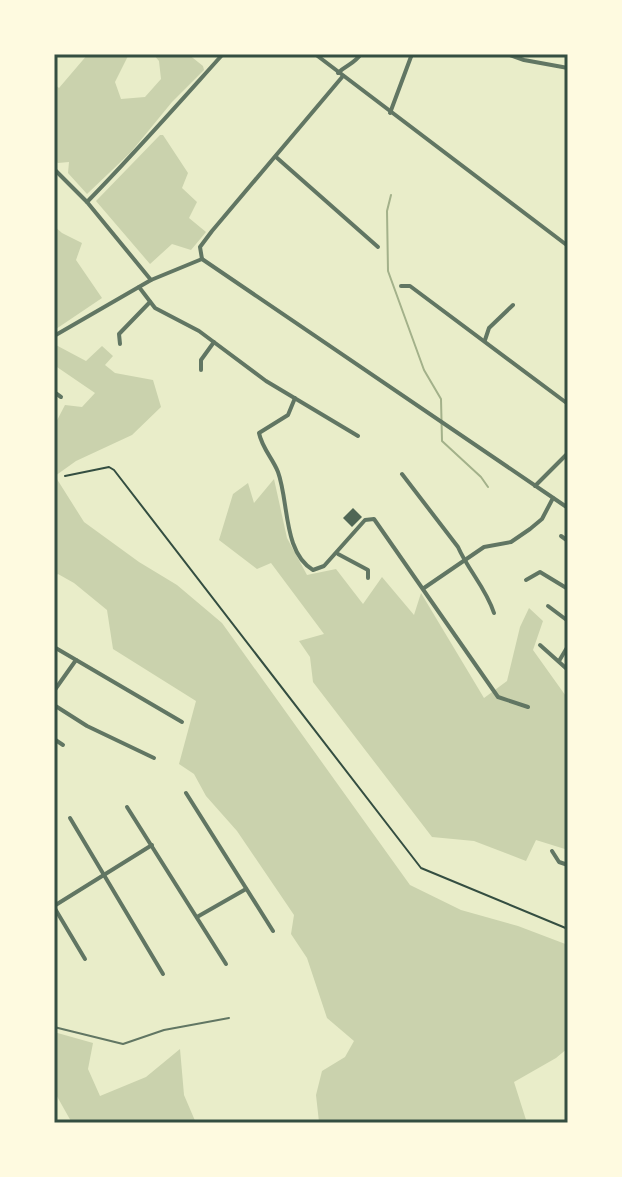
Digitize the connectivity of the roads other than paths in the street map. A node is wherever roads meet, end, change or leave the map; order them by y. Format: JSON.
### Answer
{"nodes":[{"id":1,"x":223,"y":54,"type":"edge"},
{"id":2,"x":315,"y":54,"type":"edge"},
{"id":3,"x":361,"y":54,"type":"edge"},
{"id":4,"x":412,"y":54,"type":"edge"},
{"id":5,"x":507,"y":54,"type":"edge"},
{"id":6,"x":568,"y":68,"type":"edge"},
{"id":7,"x":340,"y":74,"type":"junction"},
{"id":8,"x":390,"y":113,"type":"junction"},
{"id":9,"x":276,"y":157,"type":"junction"},
{"id":10,"x":54,"y":169,"type":"edge"},
{"id":11,"x":60,"y":174,"type":"junction"},
{"id":12,"x":54,"y":179,"type":"edge"},
{"id":13,"x":87,"y":202,"type":"junction"},
{"id":14,"x":568,"y":246,"type":"edge"},
{"id":15,"x":378,"y":247,"type":"dead end"},
{"id":16,"x":202,"y":259,"type":"junction"},
{"id":17,"x":151,"y":280,"type":"junction"},
{"id":18,"x":401,"y":286,"type":"dead end"},
{"id":19,"x":139,"y":287,"type":"junction"},
{"id":20,"x":150,"y":302,"type":"junction"},
{"id":21,"x":513,"y":305,"type":"dead end"},
{"id":22,"x":54,"y":336,"type":"edge"},
{"id":23,"x":485,"y":340,"type":"junction"},
{"id":24,"x":214,"y":342,"type":"junction"},
{"id":25,"x":120,"y":344,"type":"dead end"},
{"id":26,"x":201,"y":370,"type":"dead end"},
{"id":27,"x":54,"y":392,"type":"edge"},
{"id":28,"x":61,"y":397,"type":"dead end"},
{"id":29,"x":295,"y":398,"type":"junction"},
{"id":30,"x":568,"y":404,"type":"edge"},
{"id":31,"x":358,"y":436,"type":"dead end"},
{"id":32,"x":568,"y":453,"type":"edge"},
{"id":33,"x":402,"y":474,"type":"dead end"},
{"id":34,"x":535,"y":486,"type":"junction"},
{"id":35,"x":553,"y":498,"type":"junction"},
{"id":36,"x":568,"y":508,"type":"edge"},
{"id":37,"x":561,"y":536,"type":"dead end"},
{"id":38,"x":568,"y":541,"type":"edge"},
{"id":39,"x":338,"y":554,"type":"junction"},
{"id":40,"x":463,"y":560,"type":"junction"},
{"id":41,"x":368,"y":578,"type":"dead end"},
{"id":42,"x":526,"y":580,"type":"dead end"},
{"id":43,"x":424,"y":588,"type":"junction"},
{"id":44,"x":568,"y":589,"type":"edge"},
{"id":45,"x":548,"y":606,"type":"dead end"},
{"id":46,"x":494,"y":613,"type":"dead end"},
{"id":47,"x":568,"y":621,"type":"edge"},
{"id":48,"x":540,"y":645,"type":"dead end"},
{"id":49,"x":568,"y":646,"type":"edge"},
{"id":50,"x":54,"y":647,"type":"edge"},
{"id":51,"x":76,"y":660,"type":"junction"},
{"id":52,"x":558,"y":662,"type":"junction"},
{"id":53,"x":568,"y":670,"type":"edge"},
{"id":54,"x":54,"y":691,"type":"edge"},
{"id":55,"x":54,"y":705,"type":"edge"},
{"id":56,"x":528,"y":707,"type":"dead end"},
{"id":57,"x":182,"y":722,"type":"dead end"},
{"id":58,"x":54,"y":739,"type":"edge"},
{"id":59,"x":63,"y":745,"type":"dead end"},
{"id":60,"x":154,"y":758,"type":"dead end"},
{"id":61,"x":186,"y":793,"type":"dead end"},
{"id":62,"x":127,"y":807,"type":"dead end"},
{"id":63,"x":70,"y":818,"type":"dead end"},
{"id":64,"x":152,"y":845,"type":"junction"},
{"id":65,"x":552,"y":851,"type":"dead end"},
{"id":66,"x":568,"y":865,"type":"edge"},
{"id":67,"x":105,"y":876,"type":"junction"},
{"id":68,"x":246,"y":889,"type":"junction"},
{"id":69,"x":54,"y":906,"type":"edge"},
{"id":70,"x":197,"y":917,"type":"junction"},
{"id":71,"x":273,"y":931,"type":"dead end"},
{"id":72,"x":85,"y":959,"type":"dead end"},
{"id":73,"x":226,"y":964,"type":"dead end"},
{"id":74,"x":163,"y":974,"type":"dead end"},
{"id":75,"x":229,"y":1018,"type":"dead end"},
{"id":76,"x":54,"y":1027,"type":"edge"}],
"edges":[{"from":1,"to":13,"type":"street"},
{"from":2,"to":7,"type":"street"},
{"from":3,"to":7,"type":"street"},
{"from":4,"to":8,"type":"street"},
{"from":5,"to":6,"type":"street"},
{"from":7,"to":8,"type":"street"},
{"from":7,"to":9,"type":"street"},
{"from":8,"to":14,"type":"street"},
{"from":9,"to":15,"type":"street"},
{"from":9,"to":16,"type":"street"},
{"from":10,"to":11,"type":"street"},
{"from":11,"to":12,"type":"street"},
{"from":11,"to":13,"type":"street"},
{"from":13,"to":17,"type":"street"},
{"from":16,"to":17,"type":"street"},
{"from":16,"to":34,"type":"street"},
{"from":17,"to":19,"type":"street"},
{"from":18,"to":23,"type":"street"},
{"from":19,"to":20,"type":"street"},
{"from":19,"to":22,"type":"street"},
{"from":20,"to":24,"type":"street"},
{"from":20,"to":25,"type":"street"},
{"from":21,"to":23,"type":"street"},
{"from":23,"to":30,"type":"street"},
{"from":24,"to":26,"type":"street"},
{"from":24,"to":29,"type":"street"},
{"from":27,"to":28,"type":"street"},
{"from":29,"to":31,"type":"street"},
{"from":29,"to":39,"type":"street"},
{"from":32,"to":34,"type":"street"},
{"from":33,"to":40,"type":"street"},
{"from":34,"to":35,"type":"street"},
{"from":35,"to":36,"type":"street"},
{"from":35,"to":40,"type":"street"},
{"from":37,"to":38,"type":"street"},
{"from":39,"to":41,"type":"street"},
{"from":39,"to":43,"type":"street"},
{"from":40,"to":43,"type":"street"},
{"from":40,"to":46,"type":"street"},
{"from":42,"to":44,"type":"street"},
{"from":43,"to":56,"type":"street"},
{"from":45,"to":47,"type":"street"},
{"from":48,"to":52,"type":"street"},
{"from":49,"to":52,"type":"street"},
{"from":50,"to":51,"type":"street"},
{"from":51,"to":54,"type":"street"},
{"from":51,"to":57,"type":"street"},
{"from":52,"to":53,"type":"street"},
{"from":55,"to":60,"type":"street"},
{"from":58,"to":59,"type":"street"},
{"from":61,"to":68,"type":"street"},
{"from":62,"to":64,"type":"street"},
{"from":63,"to":67,"type":"street"},
{"from":64,"to":67,"type":"street"},
{"from":64,"to":70,"type":"street"},
{"from":65,"to":66,"type":"street"},
{"from":67,"to":69,"type":"street"},
{"from":67,"to":74,"type":"street"},
{"from":68,"to":70,"type":"street"},
{"from":68,"to":71,"type":"street"},
{"from":69,"to":72,"type":"street"},
{"from":70,"to":73,"type":"street"},
{"from":75,"to":76,"type":"lane"}]}
